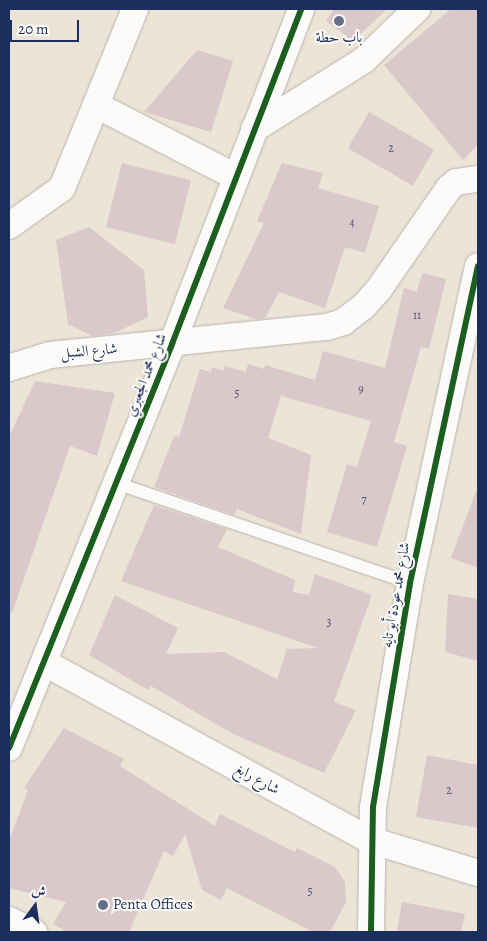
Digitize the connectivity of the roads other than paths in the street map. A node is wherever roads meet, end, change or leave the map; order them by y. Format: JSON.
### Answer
{"nodes":[{"id":1,"x":135,"y":9,"type":"edge"},
{"id":2,"x":301,"y":9,"type":"edge"},
{"id":3,"x":417,"y":9,"type":"edge"},
{"id":4,"x":96,"y":105,"type":"junction"},
{"id":5,"x":254,"y":129,"type":"junction"},
{"id":6,"x":236,"y":177,"type":"junction"},
{"id":7,"x":478,"y":179,"type":"edge"},
{"id":8,"x":9,"y":226,"type":"edge"},
{"id":9,"x":478,"y":266,"type":"edge"},
{"id":10,"x":172,"y":344,"type":"junction"},
{"id":11,"x":9,"y":368,"type":"edge"},
{"id":12,"x":116,"y":483,"type":"junction"},
{"id":13,"x":410,"y":583,"type":"junction"},
{"id":14,"x":45,"y":663,"type":"junction"},
{"id":15,"x":9,"y":748,"type":"edge"},
{"id":16,"x":370,"y":840,"type":"junction"},
{"id":17,"x":478,"y":873,"type":"edge"},
{"id":18,"x":9,"y":920,"type":"edge"},
{"id":19,"x":34,"y":932,"type":"edge"},
{"id":20,"x":371,"y":932,"type":"edge"}],
"edges":[{"from":1,"to":4,"type":"street"},
{"from":2,"to":5,"type":"street","name":"شارع محمد الجعبري"},
{"from":3,"to":5,"type":"street"},
{"from":4,"to":6,"type":"street"},
{"from":4,"to":8,"type":"street"},
{"from":5,"to":6,"type":"street","name":"شارع محمد الجعبري"},
{"from":6,"to":10,"type":"street","name":"شارع محمد الجعبري"},
{"from":7,"to":10,"type":"street"},
{"from":9,"to":13,"type":"street","name":"شارع محمد عودة أبو تايه"},
{"from":10,"to":11,"type":"street","name":"شارع الشبل"},
{"from":10,"to":12,"type":"street","name":"شارع محمد الجعبري"},
{"from":12,"to":13,"type":"lane"},
{"from":12,"to":14,"type":"street","name":"شارع محمد الجعبري"},
{"from":13,"to":16,"type":"street","name":"شارع محمد عودة أبو تايه"},
{"from":14,"to":15,"type":"street","name":"شارع محمد الجعبري"},
{"from":14,"to":16,"type":"street","name":"شارع رابغ"},
{"from":16,"to":17,"type":"street","name":"شارع رابغ"},
{"from":16,"to":20,"type":"street","name":"شارع محمد عودة أبو تايه"},
{"from":18,"to":19,"type":"street"}]}
